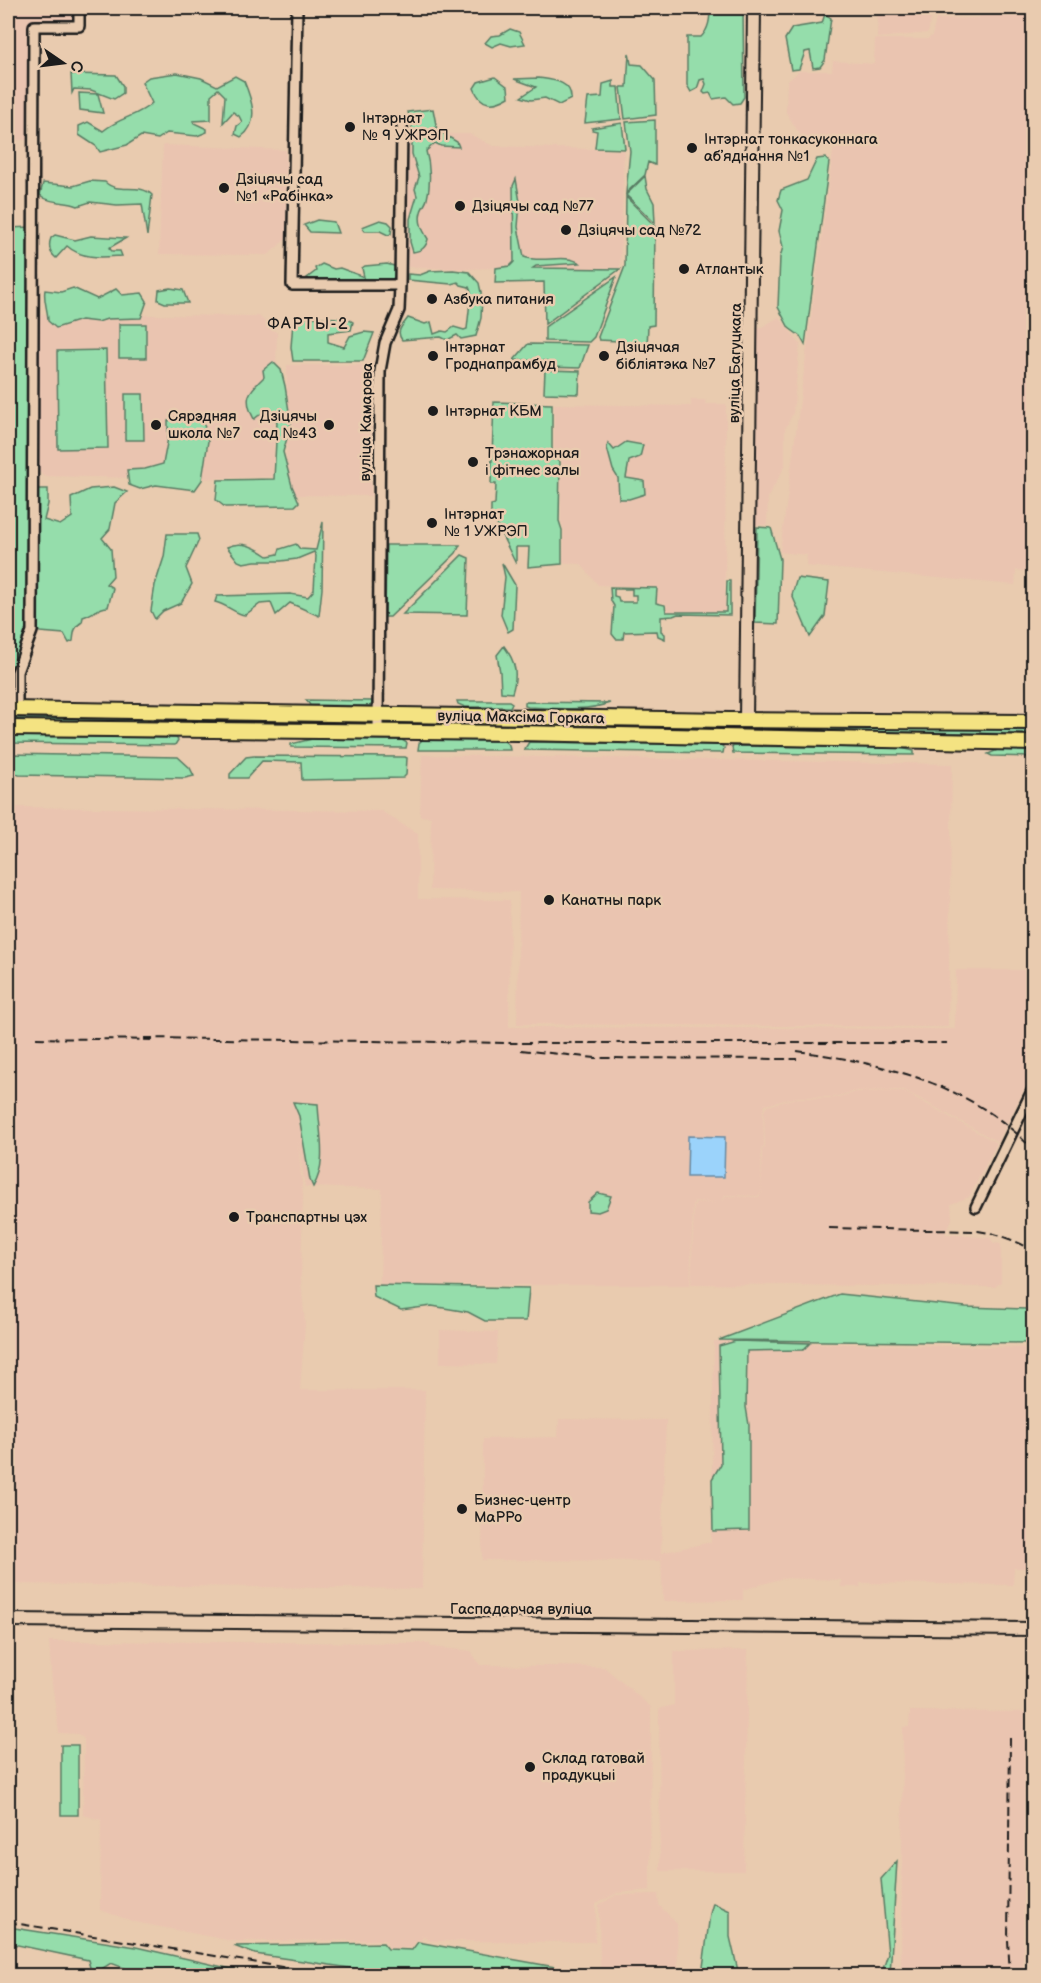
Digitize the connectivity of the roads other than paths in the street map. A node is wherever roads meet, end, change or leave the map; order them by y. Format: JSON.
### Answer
{"nodes":[{"id":1,"x":79,"y":8,"type":"edge"},
{"id":2,"x":297,"y":8,"type":"edge"},
{"id":3,"x":754,"y":8,"type":"edge"},
{"id":4,"x":402,"y":127,"type":"dead end"},
{"id":5,"x":400,"y":285,"type":"junction"},
{"id":6,"x":12,"y":709,"type":"edge"},
{"id":7,"x":379,"y":714,"type":"junction"},
{"id":8,"x":746,"y":720,"type":"junction"},
{"id":9,"x":1034,"y":722,"type":"edge"},
{"id":10,"x":8,"y":728,"type":"edge"},
{"id":11,"x":378,"y":732,"type":"junction"},
{"id":12,"x":745,"y":737,"type":"junction"},
{"id":13,"x":1034,"y":743,"type":"edge"},
{"id":14,"x":1034,"y":1087,"type":"edge"},
{"id":15,"x":976,"y":1207,"type":"dead end"},
{"id":16,"x":8,"y":1620,"type":"edge"},
{"id":17,"x":1034,"y":1629,"type":"edge"}],
"edges":[{"from":1,"to":6,"type":"street"},
{"from":2,"to":5,"type":"street"},
{"from":3,"to":8,"type":"street","name":"вуліца Багуцкага"},
{"from":4,"to":5,"type":"street","name":"вуліца Камарова"},
{"from":5,"to":7,"type":"street","name":"вуліца Камарова"},
{"from":6,"to":7,"type":"main road","name":"вуліца Максіма Горкага"},
{"from":7,"to":8,"type":"main road","name":"вуліца Максіма Горкага"},
{"from":7,"to":11,"type":"street","name":"вуліца Камарова"},
{"from":8,"to":9,"type":"main road","name":"вуліца Максіма Горкага"},
{"from":8,"to":12,"type":"main road"},
{"from":10,"to":11,"type":"main road","name":"вуліца Максіма Горкага"},
{"from":11,"to":12,"type":"main road","name":"вуліца Максіма Горкага"},
{"from":12,"to":13,"type":"main road","name":"вуліца Максіма Горкага"},
{"from":14,"to":15,"type":"street"},
{"from":16,"to":17,"type":"street","name":"Гаспадарчая вуліца"}]}
